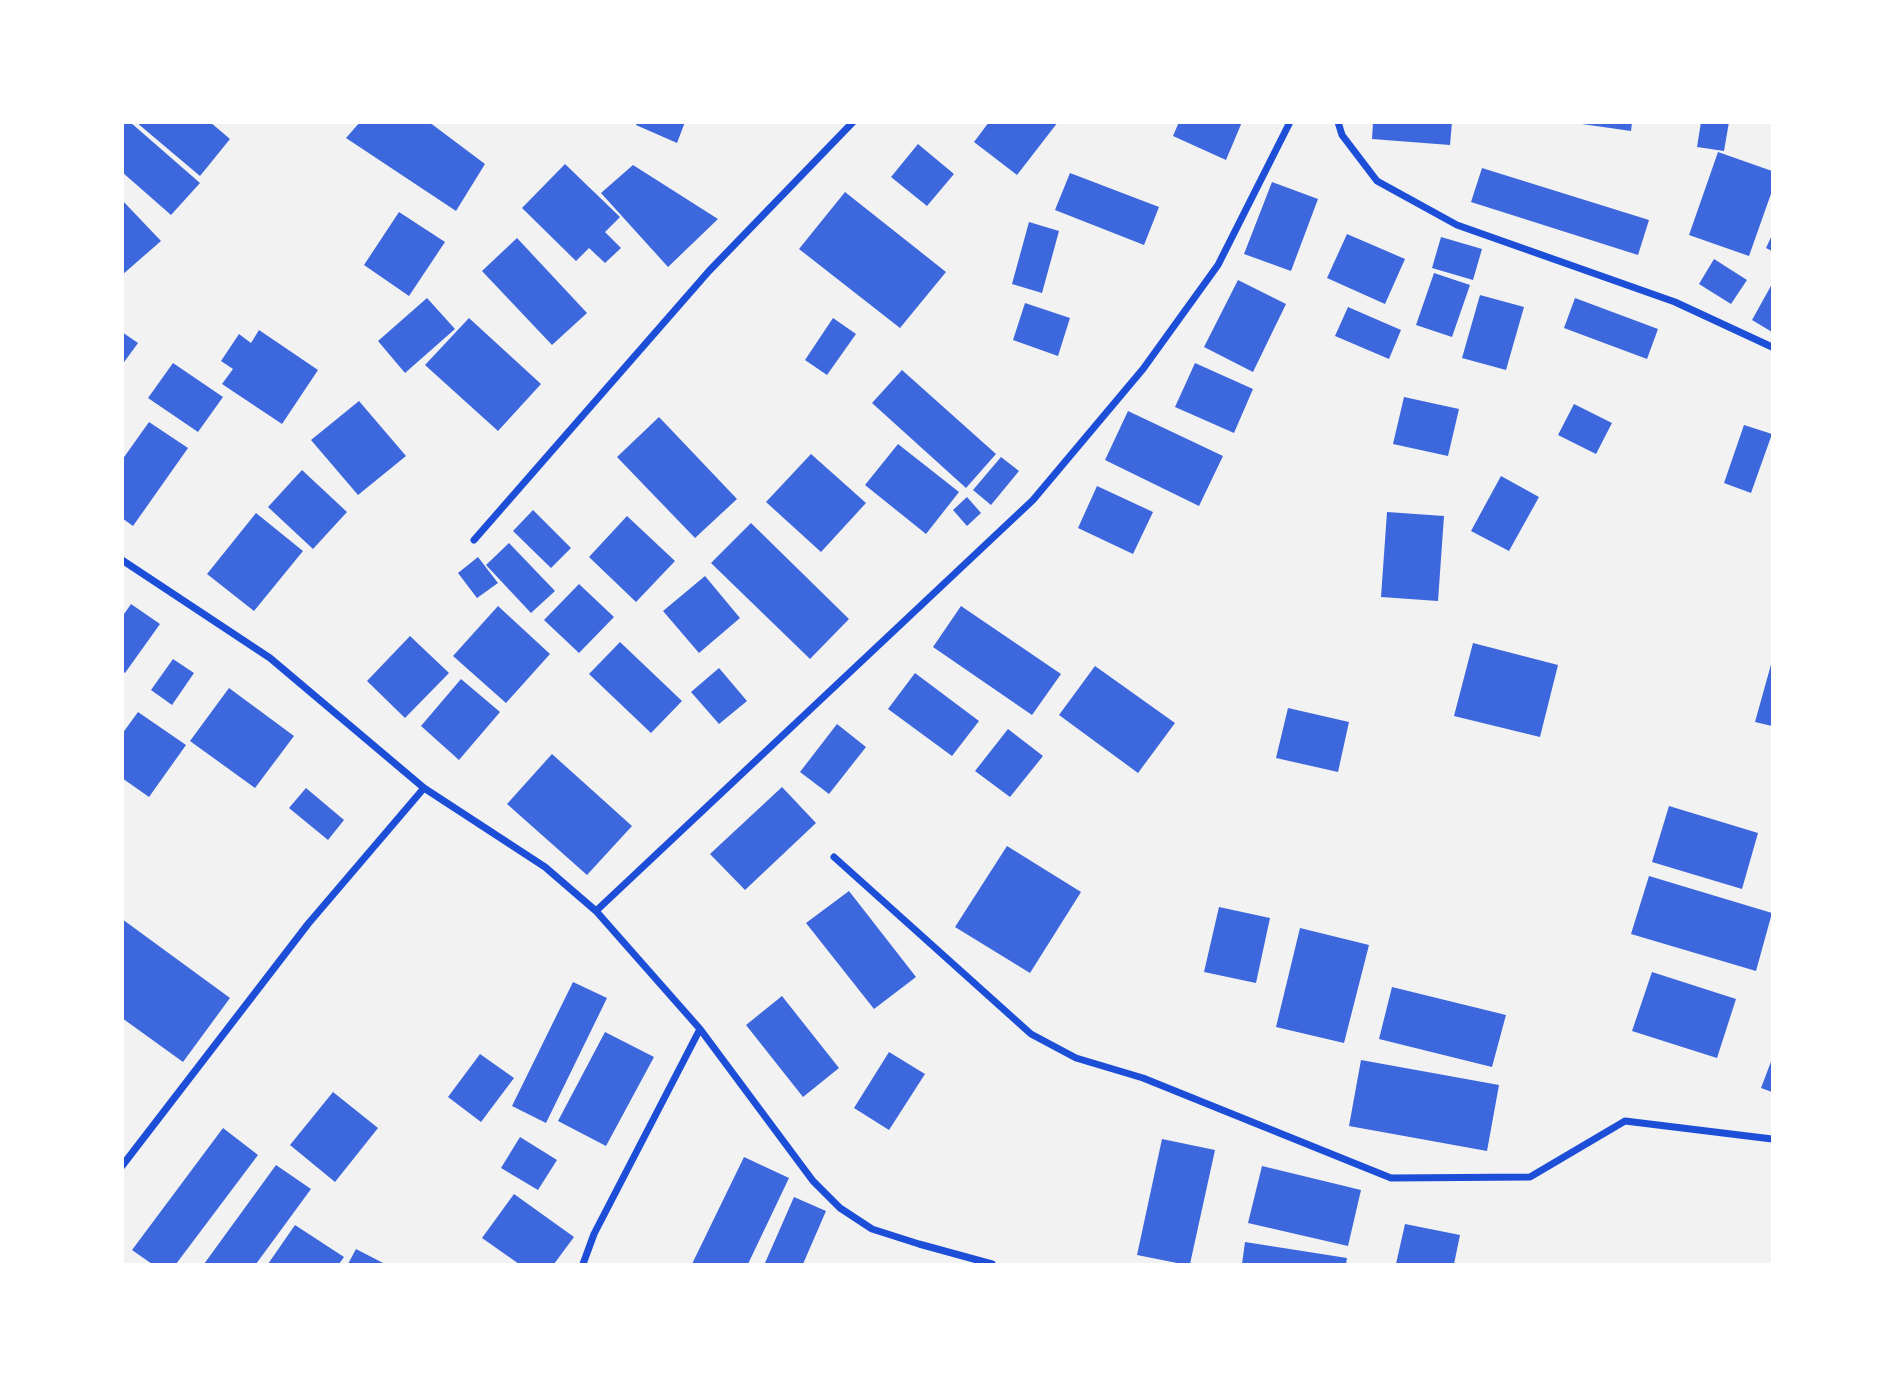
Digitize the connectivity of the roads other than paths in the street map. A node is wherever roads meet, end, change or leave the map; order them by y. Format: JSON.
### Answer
{"nodes":[{"id":1,"x":853,"y":122,"type":"edge"},
{"id":2,"x":1290,"y":122,"type":"edge"},
{"id":3,"x":1339,"y":122,"type":"edge"},
{"id":4,"x":1773,"y":348,"type":"edge"},
{"id":5,"x":474,"y":540,"type":"dead end"},
{"id":6,"x":122,"y":560,"type":"edge"},
{"id":7,"x":424,"y":788,"type":"junction"},
{"id":8,"x":834,"y":857,"type":"dead end"},
{"id":9,"x":596,"y":911,"type":"junction"},
{"id":10,"x":700,"y":1029,"type":"junction"},
{"id":11,"x":1773,"y":1139,"type":"edge"},
{"id":12,"x":122,"y":1166,"type":"edge"},
{"id":13,"x":583,"y":1265,"type":"edge"},
{"id":14,"x":992,"y":1265,"type":"edge"}],
"edges":[{"from":1,"to":5,"type":"street"},
{"from":2,"to":9,"type":"street"},
{"from":3,"to":4,"type":"street"},
{"from":6,"to":7,"type":"street"},
{"from":7,"to":9,"type":"street"},
{"from":7,"to":12,"type":"street"},
{"from":8,"to":11,"type":"street"},
{"from":9,"to":10,"type":"street"},
{"from":10,"to":13,"type":"street"},
{"from":10,"to":14,"type":"street"}]}
